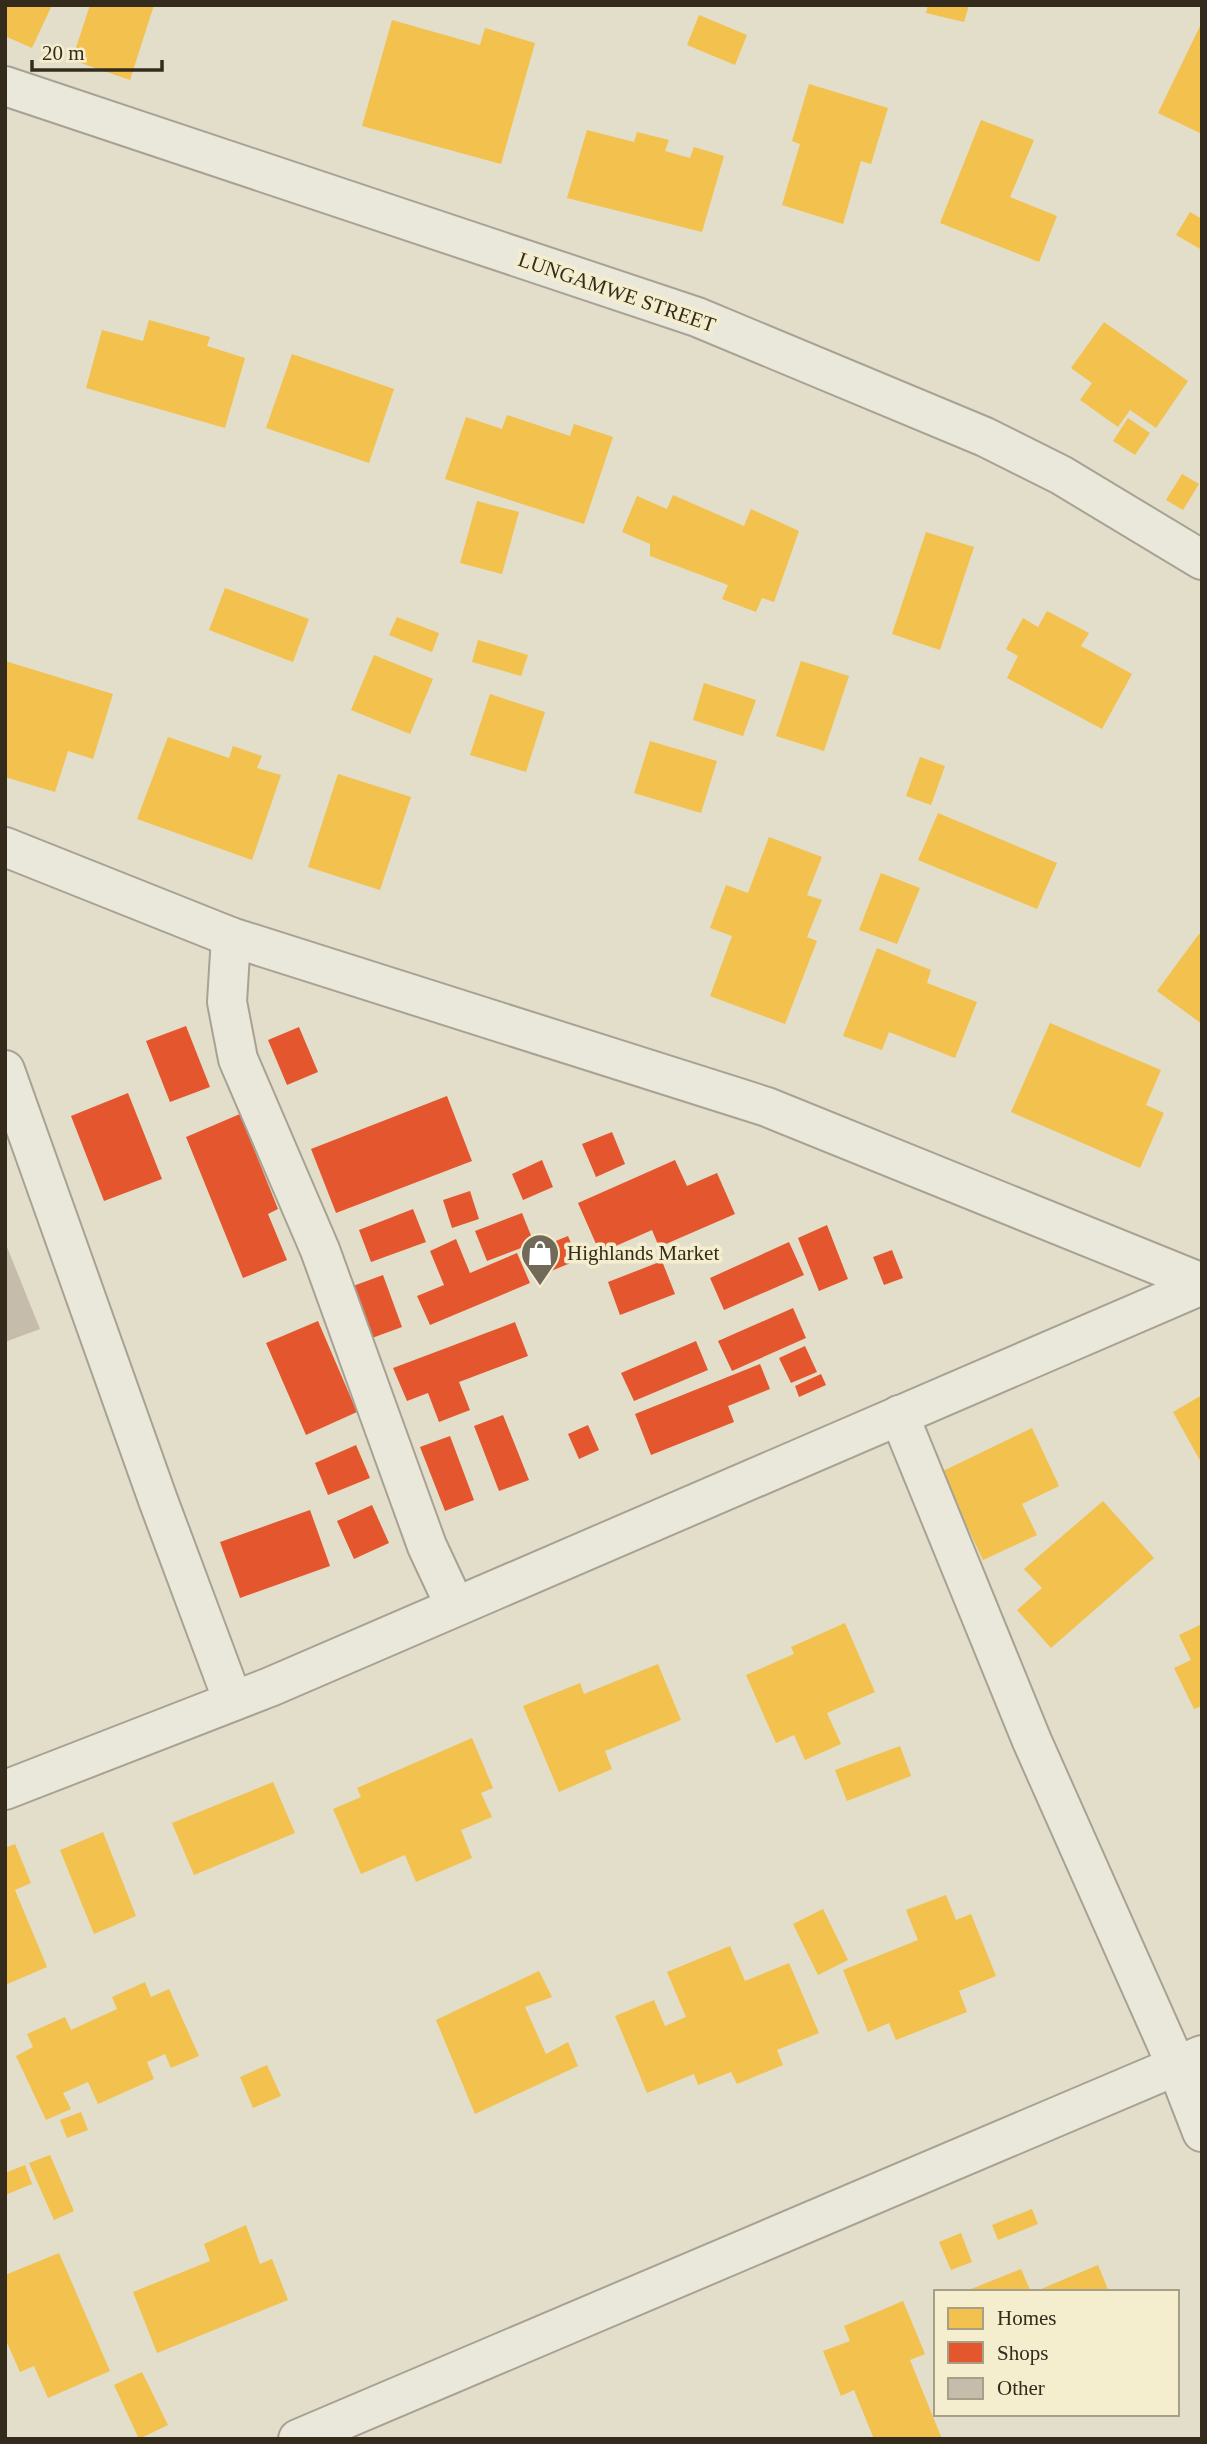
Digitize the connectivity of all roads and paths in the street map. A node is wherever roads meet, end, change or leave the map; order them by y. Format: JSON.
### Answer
{"nodes":[{"id":1,"x":5,"y":86,"type":"edge"},
{"id":2,"x":1202,"y":560,"type":"edge"},
{"id":3,"x":5,"y":847,"type":"edge"},
{"id":4,"x":231,"y":937,"type":"junction"},
{"id":5,"x":5,"y":1070,"type":"edge"},
{"id":6,"x":1202,"y":1284,"type":"edge"},
{"id":7,"x":899,"y":1415,"type":"junction"},
{"id":8,"x":455,"y":1606,"type":"junction"},
{"id":9,"x":233,"y":1701,"type":"junction"},
{"id":10,"x":5,"y":1790,"type":"edge"},
{"id":11,"x":1189,"y":2060,"type":"edge"},
{"id":12,"x":1202,"y":2132,"type":"edge"},
{"id":13,"x":298,"y":2439,"type":"edge"}],
"edges":[{"from":1,"to":2,"type":"street","name":"LUNGAMWE STREET"},
{"from":3,"to":4,"type":"street"},
{"from":4,"to":6,"type":"street"},
{"from":4,"to":8,"type":"street"},
{"from":5,"to":9,"type":"street"},
{"from":6,"to":7,"type":"street"},
{"from":7,"to":8,"type":"street"},
{"from":7,"to":11,"type":"street"},
{"from":8,"to":9,"type":"street"},
{"from":9,"to":10,"type":"street"},
{"from":11,"to":12,"type":"street"},
{"from":11,"to":13,"type":"street"}]}
